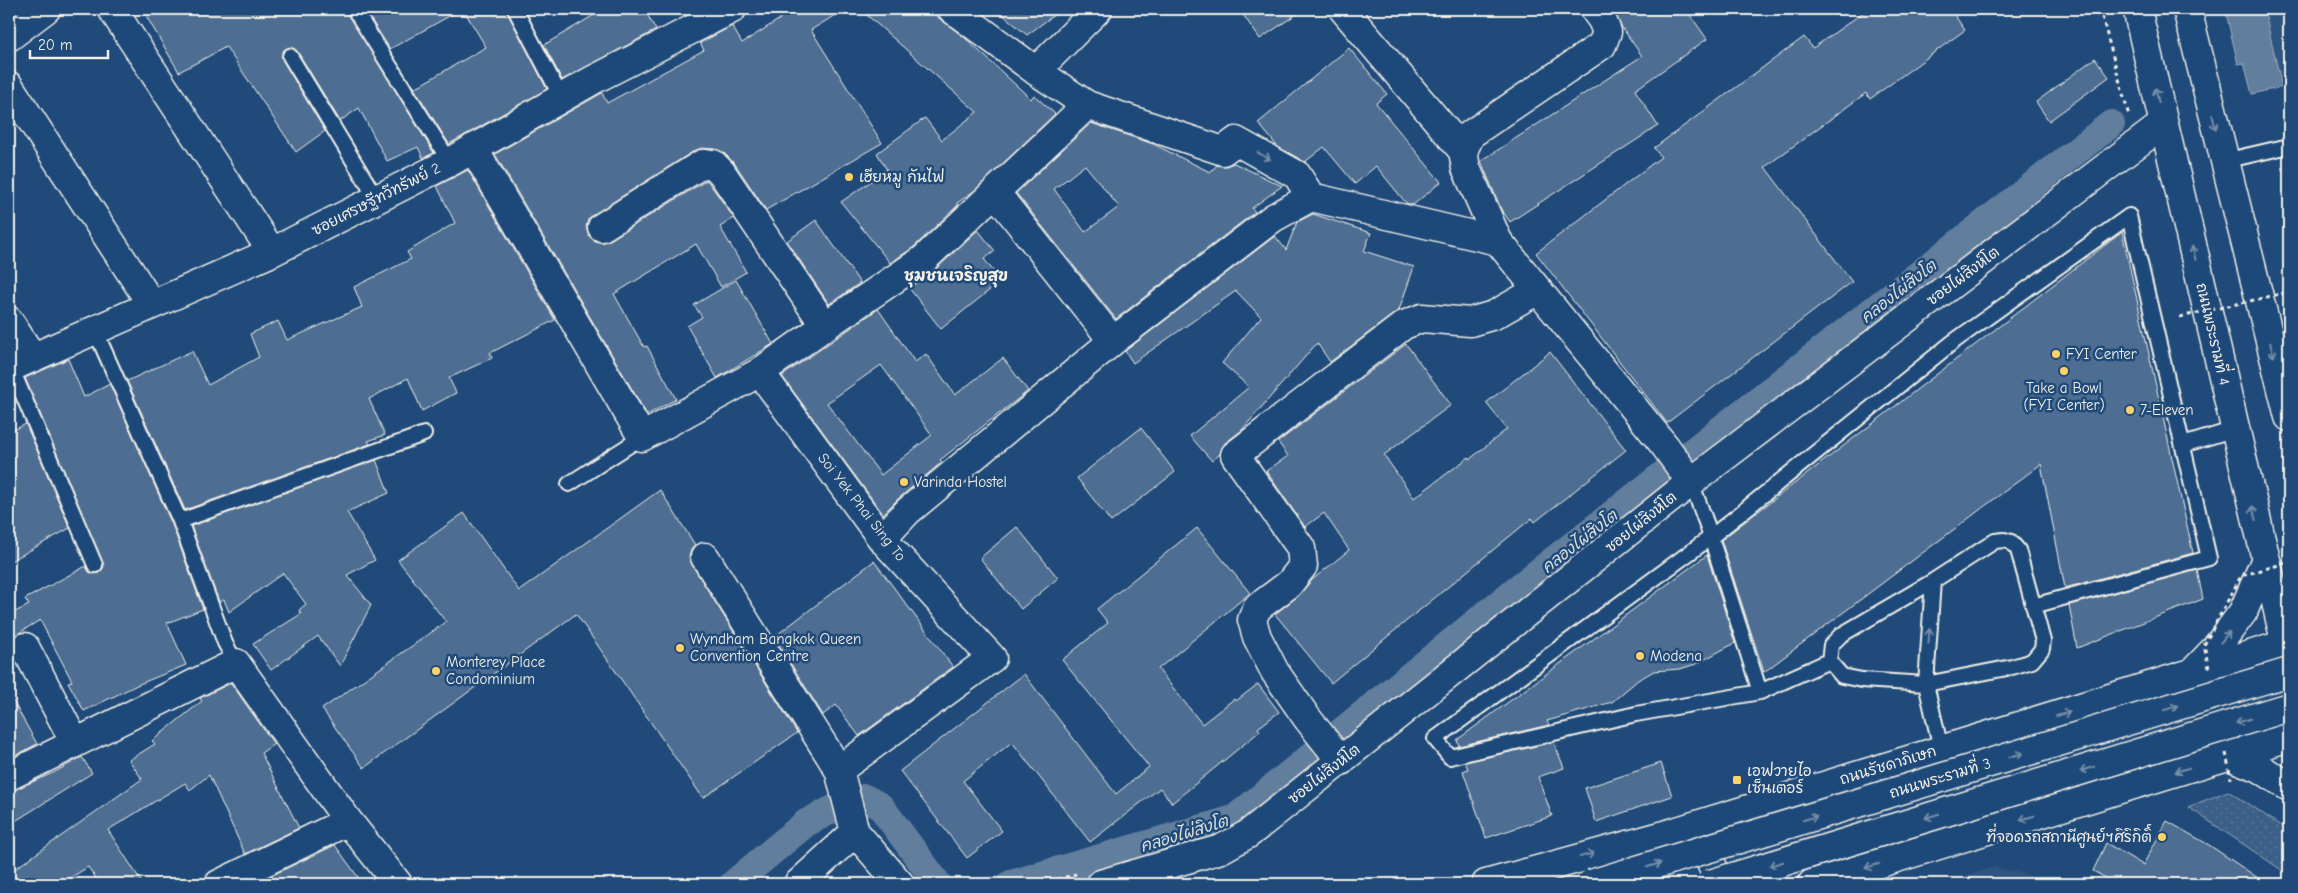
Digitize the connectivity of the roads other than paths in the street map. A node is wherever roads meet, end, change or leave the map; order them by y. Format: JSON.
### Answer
{"nodes":[{"id":1,"x":46,"y":9,"type":"edge"},
{"id":2,"x":112,"y":9,"type":"edge"},
{"id":3,"x":354,"y":9,"type":"edge"},
{"id":4,"x":515,"y":9,"type":"edge"},
{"id":5,"x":732,"y":9,"type":"edge"},
{"id":6,"x":952,"y":9,"type":"edge"},
{"id":7,"x":1098,"y":9,"type":"edge"},
{"id":8,"x":1343,"y":9,"type":"edge"},
{"id":9,"x":1594,"y":9,"type":"edge"},
{"id":10,"x":2137,"y":9,"type":"edge"},
{"id":11,"x":2187,"y":9,"type":"edge"},
{"id":12,"x":9,"y":37,"type":"edge"},
{"id":13,"x":290,"y":56,"type":"dead end"},
{"id":14,"x":1036,"y":71,"type":"junction"},
{"id":15,"x":9,"y":86,"type":"edge"},
{"id":16,"x":562,"y":99,"type":"junction"},
{"id":17,"x":1087,"y":105,"type":"junction"},
{"id":18,"x":2163,"y":124,"type":"junction"},
{"id":19,"x":2289,"y":146,"type":"edge"},
{"id":20,"x":473,"y":148,"type":"junction"},
{"id":21,"x":1463,"y":151,"type":"junction"},
{"id":22,"x":2224,"y":160,"type":"junction"},
{"id":23,"x":450,"y":162,"type":"junction"},
{"id":24,"x":995,"y":192,"type":"junction"},
{"id":25,"x":1311,"y":197,"type":"junction"},
{"id":26,"x":376,"y":198,"type":"junction"},
{"id":27,"x":602,"y":227,"type":"dead end"},
{"id":28,"x":1498,"y":241,"type":"junction"},
{"id":29,"x":272,"y":252,"type":"junction"},
{"id":30,"x":1538,"y":290,"type":"junction"},
{"id":31,"x":152,"y":305,"type":"junction"},
{"id":32,"x":9,"y":321,"type":"edge"},
{"id":33,"x":825,"y":326,"type":"junction"},
{"id":34,"x":95,"y":330,"type":"junction"},
{"id":35,"x":1113,"y":341,"type":"junction"},
{"id":36,"x":17,"y":364,"type":"edge"},
{"id":37,"x":760,"y":372,"type":"junction"},
{"id":38,"x":2289,"y":417,"type":"edge"},
{"id":39,"x":2235,"y":429,"type":"junction"},
{"id":40,"x":424,"y":434,"type":"dead end"},
{"id":41,"x":642,"y":437,"type":"junction"},
{"id":42,"x":2183,"y":445,"type":"junction"},
{"id":43,"x":1686,"y":476,"type":"junction"},
{"id":44,"x":569,"y":484,"type":"dead end"},
{"id":45,"x":180,"y":521,"type":"junction"},
{"id":46,"x":1711,"y":537,"type":"junction"},
{"id":47,"x":882,"y":539,"type":"junction"},
{"id":48,"x":706,"y":557,"type":"dead end"},
{"id":49,"x":2277,"y":561,"type":"edge"},
{"id":50,"x":95,"y":565,"type":"dead end"},
{"id":51,"x":1933,"y":581,"type":"junction"},
{"id":52,"x":2034,"y":606,"type":"junction"},
{"id":53,"x":26,"y":647,"type":"dead end"},
{"id":54,"x":2288,"y":649,"type":"edge"},
{"id":55,"x":1829,"y":661,"type":"junction"},
{"id":56,"x":236,"y":663,"type":"junction"},
{"id":57,"x":2289,"y":672,"type":"edge"},
{"id":58,"x":2201,"y":673,"type":"junction"},
{"id":59,"x":1926,"y":684,"type":"junction"},
{"id":60,"x":1760,"y":692,"type":"junction"},
{"id":61,"x":2289,"y":707,"type":"edge"},
{"id":62,"x":2289,"y":737,"type":"edge"},
{"id":63,"x":75,"y":743,"type":"junction"},
{"id":64,"x":1941,"y":749,"type":"junction"},
{"id":65,"x":1336,"y":756,"type":"junction"},
{"id":66,"x":2228,"y":762,"type":"junction"},
{"id":67,"x":9,"y":776,"type":"edge"},
{"id":68,"x":840,"y":776,"type":"junction"},
{"id":69,"x":2289,"y":787,"type":"edge"},
{"id":70,"x":348,"y":821,"type":"junction"},
{"id":71,"x":854,"y":824,"type":"junction"},
{"id":72,"x":1661,"y":836,"type":"junction"},
{"id":73,"x":219,"y":884,"type":"edge"},
{"id":74,"x":398,"y":884,"type":"edge"},
{"id":75,"x":798,"y":884,"type":"edge"},
{"id":76,"x":900,"y":884,"type":"edge"},
{"id":77,"x":1101,"y":884,"type":"edge"},
{"id":78,"x":1486,"y":884,"type":"edge"},
{"id":79,"x":1591,"y":884,"type":"edge"},
{"id":80,"x":1710,"y":884,"type":"edge"},
{"id":81,"x":1716,"y":884,"type":"edge"},
{"id":82,"x":1812,"y":884,"type":"edge"}],
"edges":[{"from":1,"to":12,"type":"street"},
{"from":2,"to":29,"type":"street"},
{"from":3,"to":23,"type":"lane"},
{"from":4,"to":16,"type":"lane"},
{"from":5,"to":16,"type":"street","name":"ซอยเศรษฐีทวีทรัพย์ 2"},
{"from":6,"to":14,"type":"street"},
{"from":7,"to":14,"type":"street"},
{"from":8,"to":21,"type":"street"},
{"from":9,"to":21,"type":"street"},
{"from":18,"to":10,"type":"street","name":"ถนนพระรามที่ 4","one_way":true},
{"from":11,"to":22,"type":"street","one_way":true},
{"from":13,"to":26,"type":"lane"},
{"from":14,"to":17,"type":"street"},
{"from":15,"to":31,"type":"street"},
{"from":16,"to":20,"type":"street","name":"ซอยเศรษฐีทวีทรัพย์ 2"},
{"from":17,"to":24,"type":"street"},
{"from":17,"to":25,"type":"street","one_way":true},
{"from":39,"to":18,"type":"street","name":"ถนนพระรามที่ 4","one_way":true},
{"from":18,"to":43,"type":"street","name":"ซอยไผ่สิงห์โต"},
{"from":19,"to":22,"type":"lane"},
{"from":20,"to":23,"type":"street","name":"ซอยเศรษฐีทวีทรัพย์ 2"},
{"from":20,"to":41,"type":"street"},
{"from":21,"to":28,"type":"street"},
{"from":22,"to":38,"type":"street","one_way":true},
{"from":23,"to":26,"type":"street","name":"ซอยเศรษฐีทวีทรัพย์ 2"},
{"from":24,"to":33,"type":"street"},
{"from":24,"to":35,"type":"street"},
{"from":25,"to":28,"type":"street"},
{"from":25,"to":35,"type":"street"},
{"from":26,"to":29,"type":"street","name":"ซอยเศรษฐีทวีทรัพย์ 2"},
{"from":27,"to":33,"type":"street"},
{"from":28,"to":30,"type":"street"},
{"from":29,"to":31,"type":"street","name":"ซอยเศรษฐีทวีทรัพย์ 2"},
{"from":30,"to":43,"type":"street"},
{"from":30,"to":65,"type":"street"},
{"from":31,"to":34,"type":"street","name":"ซอยเศรษฐีทวีทรัพย์ 2"},
{"from":32,"to":36,"type":"street"},
{"from":33,"to":37,"type":"street"},
{"from":34,"to":36,"type":"street","name":"ซอยเศรษฐีทวีทรัพย์ 2"},
{"from":34,"to":45,"type":"lane"},
{"from":35,"to":47,"type":"street"},
{"from":36,"to":50,"type":"lane"},
{"from":37,"to":41,"type":"street"},
{"from":37,"to":47,"type":"street","name":"Soi Yek Phai Sing To"},
{"from":39,"to":42,"type":"lane"},
{"from":49,"to":39,"type":"street","name":"ถนนพระรามที่ 4","one_way":true},
{"from":40,"to":45,"type":"lane"},
{"from":41,"to":44,"type":"lane"},
{"from":42,"to":46,"type":"lane"},
{"from":42,"to":52,"type":"lane"},
{"from":43,"to":46,"type":"lane"},
{"from":43,"to":65,"type":"street","name":"ซอยไผ่สิงห์โต"},
{"from":45,"to":56,"type":"lane"},
{"from":46,"to":60,"type":"lane"},
{"from":46,"to":60,"type":"lane"},
{"from":47,"to":68,"type":"street","name":"Soi Yek Phai Sing To"},
{"from":48,"to":68,"type":"street"},
{"from":49,"to":54,"type":"street","name":"ถนนพระรามที่ 4"},
{"from":58,"to":49,"type":"street","one_way":true},
{"from":51,"to":52,"type":"lane"},
{"from":51,"to":55,"type":"lane"},
{"from":59,"to":51,"type":"lane","one_way":true},
{"from":52,"to":59,"type":"lane"},
{"from":53,"to":63,"type":"street"},
{"from":54,"to":58,"type":"street","name":"ถนนรัชดาภิเษก"},
{"from":55,"to":59,"type":"lane"},
{"from":55,"to":60,"type":"lane"},
{"from":56,"to":63,"type":"street"},
{"from":56,"to":70,"type":"street"},
{"from":79,"to":57,"type":"street","name":"ถนนพระรามที่ 3","one_way":true,"bridge":true},
{"from":64,"to":58,"type":"street","name":"ถนนรัชดาภิเษก","one_way":true},
{"from":59,"to":64,"type":"lane"},
{"from":61,"to":80,"type":"street","one_way":true,"bridge":true},
{"from":62,"to":66,"type":"street"},
{"from":63,"to":67,"type":"street"},
{"from":64,"to":72,"type":"street","name":"ถนนรัชดาภิเษก"},
{"from":65,"to":77,"type":"street","name":"ซอยไผ่สิงห์โต"},
{"from":66,"to":69,"type":"street"},
{"from":66,"to":82,"type":"street","one_way":true},
{"from":68,"to":71,"type":"street"},
{"from":70,"to":73,"type":"street"},
{"from":70,"to":74,"type":"street"},
{"from":71,"to":75,"type":"street"},
{"from":71,"to":76,"type":"street"},
{"from":78,"to":72,"type":"street","name":"ถนนรัชดาภิเษก","one_way":true},
{"from":72,"to":81,"type":"street"}]}
